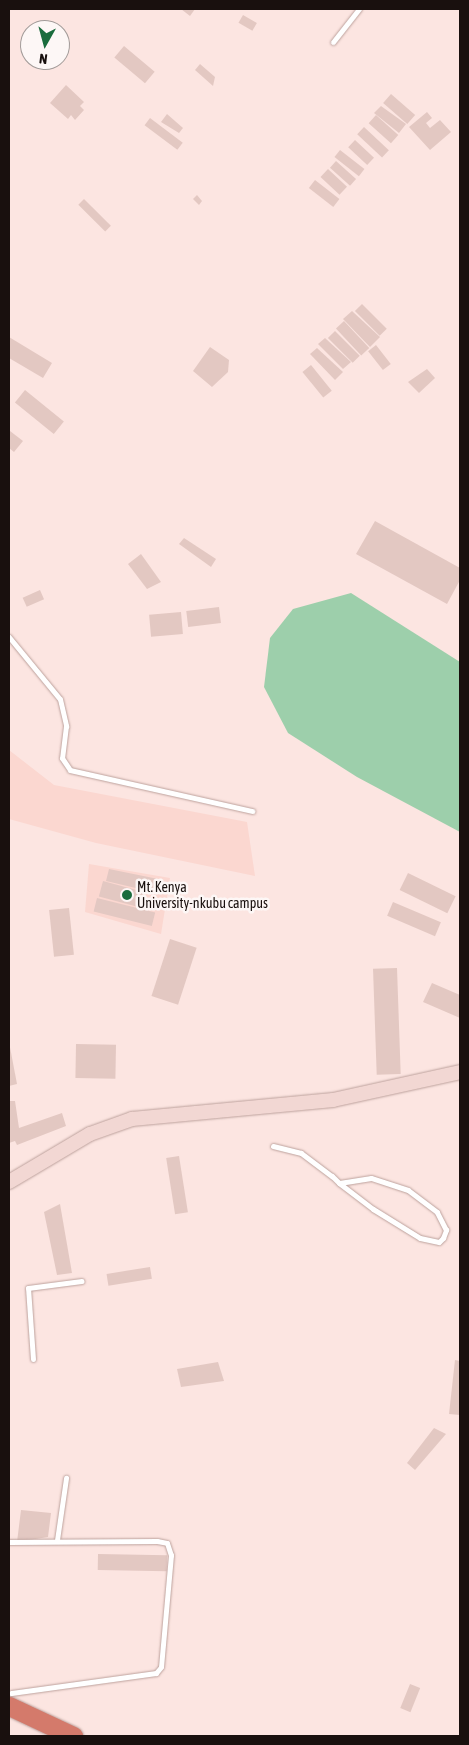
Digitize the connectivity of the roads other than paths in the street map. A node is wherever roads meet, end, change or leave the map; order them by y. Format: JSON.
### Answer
{"nodes":[{"id":1,"x":360,"y":9,"type":"edge"},
{"id":2,"x":333,"y":42,"type":"dead end"},
{"id":3,"x":9,"y":637,"type":"edge"},
{"id":4,"x":252,"y":811,"type":"dead end"},
{"id":5,"x":460,"y":1072,"type":"edge"},
{"id":6,"x":273,"y":1146,"type":"dead end"},
{"id":7,"x":9,"y":1182,"type":"edge"},
{"id":8,"x":339,"y":1183,"type":"junction"},
{"id":9,"x":82,"y":1281,"type":"dead end"},
{"id":10,"x":33,"y":1359,"type":"dead end"},
{"id":11,"x":66,"y":1478,"type":"dead end"},
{"id":12,"x":57,"y":1540,"type":"junction"},
{"id":13,"x":9,"y":1542,"type":"edge"},
{"id":14,"x":9,"y":1686,"type":"edge"},
{"id":15,"x":11,"y":1702,"type":"edge"},
{"id":16,"x":74,"y":1736,"type":"edge"}],
"edges":[{"from":1,"to":2,"type":"lane"},
{"from":3,"to":4,"type":"lane"},
{"from":5,"to":7,"type":"street"},
{"from":6,"to":8,"type":"lane"},
{"from":8,"to":8,"type":"lane"},
{"from":9,"to":10,"type":"lane"},
{"from":11,"to":12,"type":"lane"},
{"from":12,"to":13,"type":"lane"},
{"from":12,"to":15,"type":"lane"},
{"from":14,"to":15,"type":"lane"},
{"from":15,"to":16,"type":"highway"}]}
